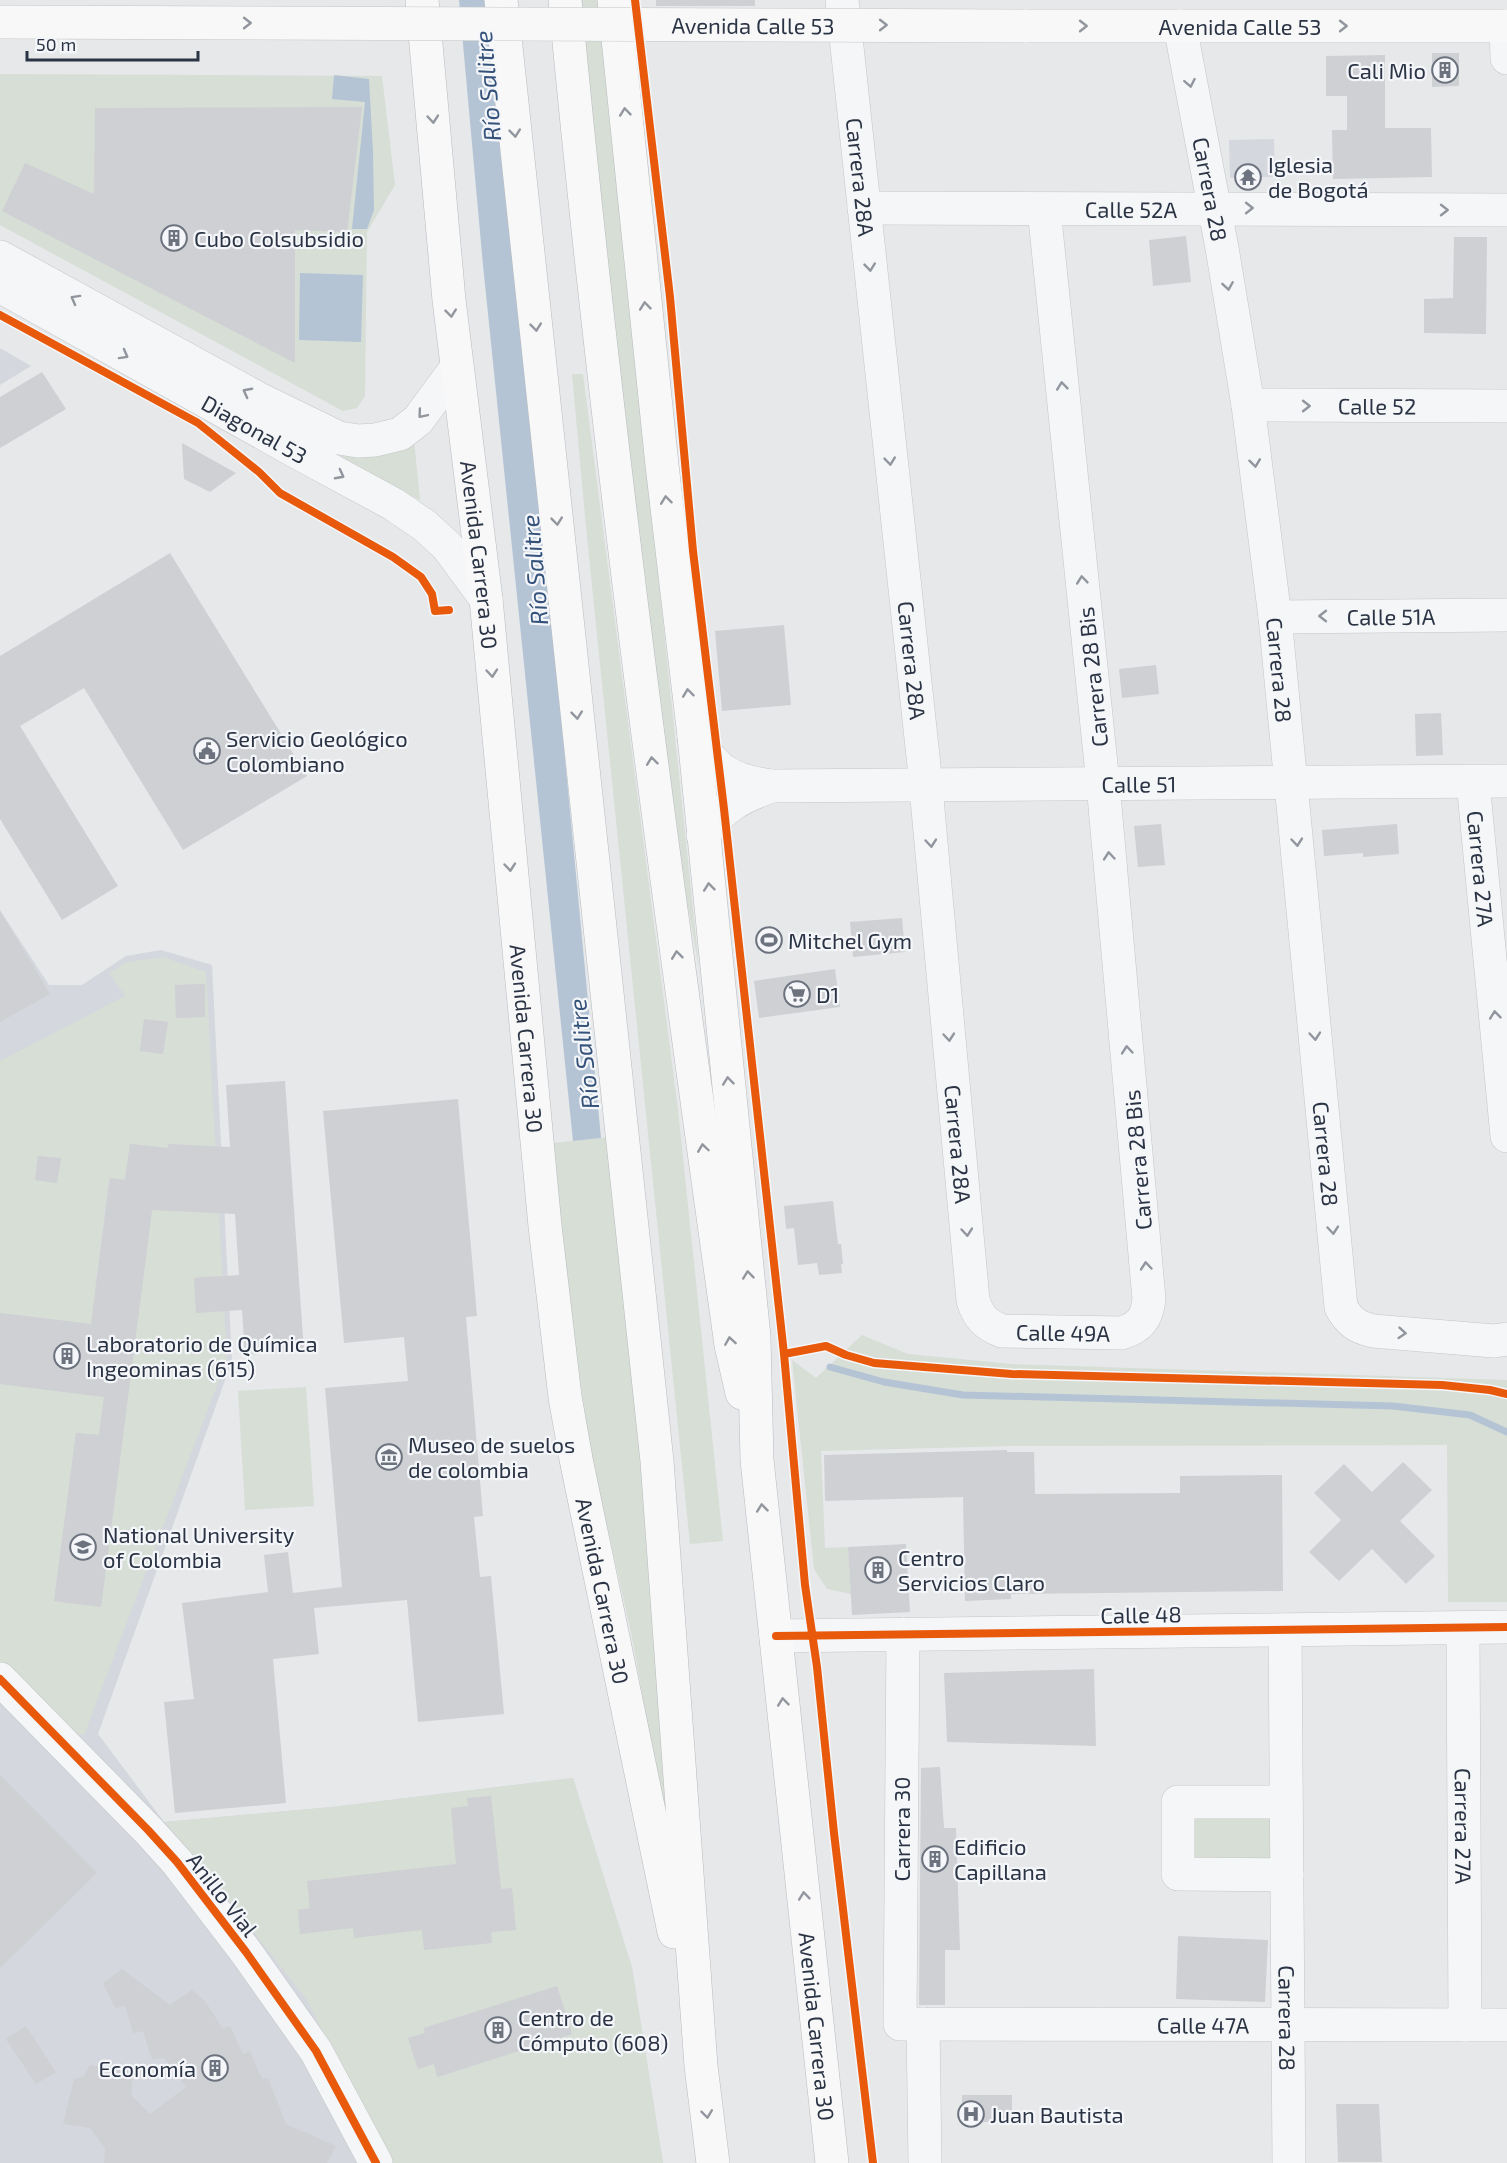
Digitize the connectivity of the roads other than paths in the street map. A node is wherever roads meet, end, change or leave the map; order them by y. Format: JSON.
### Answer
{"nodes":[{"id":1,"x":422,"y":0,"type":"edge"},
{"id":2,"x":501,"y":0,"type":"edge"},
{"id":3,"x":565,"y":0,"type":"edge"},
{"id":4,"x":614,"y":0,"type":"edge"},
{"id":5,"x":842,"y":0,"type":"edge"},
{"id":6,"x":0,"y":22,"type":"edge"},
{"id":7,"x":1180,"y":26,"type":"junction"},
{"id":8,"x":1507,"y":26,"type":"edge"},
{"id":9,"x":1507,"y":58,"type":"edge"},
{"id":10,"x":864,"y":208,"type":"junction"},
{"id":11,"x":1214,"y":208,"type":"junction"},
{"id":12,"x":1044,"y":209,"type":"junction"},
{"id":13,"x":1507,"y":210,"type":"edge"},
{"id":14,"x":0,"y":257,"type":"edge"},
{"id":15,"x":0,"y":286,"type":"edge"},
{"id":16,"x":457,"y":367,"type":"junction"},
{"id":17,"x":1248,"y":405,"type":"junction"},
{"id":18,"x":1507,"y":406,"type":"edge"},
{"id":19,"x":486,"y":599,"type":"junction"},
{"id":20,"x":1507,"y":615,"type":"edge"},
{"id":21,"x":1275,"y":617,"type":"junction"},
{"id":22,"x":693,"y":736,"type":"junction"},
{"id":23,"x":1507,"y":781,"type":"edge"},
{"id":24,"x":1473,"y":782,"type":"junction"},
{"id":25,"x":1292,"y":783,"type":"junction"},
{"id":26,"x":1103,"y":784,"type":"junction"},
{"id":27,"x":925,"y":785,"type":"junction"},
{"id":28,"x":771,"y":786,"type":"junction"},
{"id":29,"x":703,"y":835,"type":"junction"},
{"id":30,"x":1507,"y":1136,"type":"edge"},
{"id":31,"x":982,"y":1319,"type":"joint"},
{"id":32,"x":1142,"y":1322,"type":"joint"},
{"id":33,"x":1507,"y":1339,"type":"edge"},
{"id":34,"x":757,"y":1460,"type":"junction"},
{"id":35,"x":1507,"y":1627,"type":"edge"},
{"id":36,"x":1463,"y":1628,"type":"junction"},
{"id":37,"x":1285,"y":1630,"type":"junction"},
{"id":38,"x":903,"y":1634,"type":"junction"},
{"id":39,"x":776,"y":1636,"type":"junction"},
{"id":40,"x":0,"y":1679,"type":"edge"},
{"id":41,"x":1286,"y":1802,"type":"junction"},
{"id":42,"x":1287,"y":1875,"type":"junction"},
{"id":43,"x":911,"y":2024,"type":"junction"},
{"id":44,"x":1288,"y":2025,"type":"junction"},
{"id":45,"x":1465,"y":2025,"type":"junction"},
{"id":46,"x":1507,"y":2025,"type":"edge"},
{"id":47,"x":701,"y":2066,"type":"junction"},
{"id":48,"x":376,"y":2163,"type":"edge"},
{"id":49,"x":713,"y":2163,"type":"edge"},
{"id":50,"x":832,"y":2163,"type":"edge"},
{"id":51,"x":925,"y":2163,"type":"edge"},
{"id":52,"x":1289,"y":2163,"type":"edge"}],
"edges":[{"from":1,"to":16,"type":"main road","name":"Avenida Carrera 30","one_way":true},
{"from":2,"to":47,"type":"main road","name":"Avenida Carrera 30","one_way":true},
{"from":34,"to":3,"type":"main road","name":"Avenida Carrera 30","one_way":true},
{"from":22,"to":4,"type":"main road","name":"Avenida Carrera 30","one_way":true},
{"from":5,"to":10,"type":"street","name":"Carrera 28A"},
{"from":6,"to":7,"type":"main road","name":"Avenida Calle 53","one_way":true,"bridge":true},
{"from":7,"to":8,"type":"main road","name":"Avenida Calle 53","one_way":true},
{"from":7,"to":11,"type":"street","name":"Carrera 28","one_way":true},
{"from":8,"to":9,"type":"street"},
{"from":10,"to":12,"type":"street","name":"Calle 52A"},
{"from":10,"to":27,"type":"street","name":"Carrera 28A","one_way":true},
{"from":11,"to":12,"type":"street","name":"Calle 52A"},
{"from":11,"to":13,"type":"street","name":"Calle 52A","one_way":true},
{"from":11,"to":17,"type":"street","name":"Carrera 28","one_way":true},
{"from":26,"to":12,"type":"street","name":"Carrera 28 Bis","one_way":true},
{"from":16,"to":14,"type":"street","name":"Diagonal 53","one_way":true},
{"from":15,"to":19,"type":"street","name":"Diagonal 53","one_way":true},
{"from":16,"to":19,"type":"main road","name":"Avenida Carrera 30"},
{"from":17,"to":18,"type":"street","name":"Calle 52","one_way":true},
{"from":17,"to":21,"type":"street","name":"Carrera 28","one_way":true},
{"from":19,"to":47,"type":"main road","name":"Avenida Carrera 30","one_way":true},
{"from":20,"to":21,"type":"street","name":"Calle 51A","one_way":true},
{"from":21,"to":25,"type":"street","name":"Carrera 28"},
{"from":22,"to":28,"type":"street","name":"Calle 51"},
{"from":22,"to":29,"type":"main road","name":"Avenida Carrera 30"},
{"from":23,"to":24,"type":"street","name":"Calle 51"},
{"from":24,"to":25,"type":"street","name":"Calle 51"},
{"from":30,"to":24,"type":"street","name":"Carrera 27A","one_way":true},
{"from":25,"to":26,"type":"street","name":"Calle 51"},
{"from":25,"to":33,"type":"street","name":"Carrera 28","one_way":true},
{"from":26,"to":27,"type":"street","name":"Calle 51"},
{"from":32,"to":26,"type":"street","name":"Carrera 28 Bis","one_way":true},
{"from":27,"to":28,"type":"street","name":"Calle 51"},
{"from":27,"to":31,"type":"street","name":"Carrera 28A","one_way":true},
{"from":28,"to":29,"type":"street","name":"Calle 51"},
{"from":34,"to":29,"type":"main road","name":"Avenida Carrera 30","one_way":true},
{"from":31,"to":32,"type":"street","name":"Calle 49A"},
{"from":39,"to":34,"type":"main road","name":"Avenida Carrera 30","one_way":true},
{"from":35,"to":36,"type":"street","name":"Calle 48"},
{"from":36,"to":37,"type":"street","name":"Calle 48"},
{"from":36,"to":45,"type":"street","name":"Carrera 27A"},
{"from":37,"to":38,"type":"street","name":"Calle 48"},
{"from":37,"to":41,"type":"street","name":"Carrera 28"},
{"from":38,"to":39,"type":"street","name":"Calle 48"},
{"from":38,"to":43,"type":"street","name":"Carrera 30"},
{"from":50,"to":39,"type":"main road","name":"Avenida Carrera 30","one_way":true},
{"from":40,"to":48,"type":"street","name":"Anillo Vial"},
{"from":41,"to":42,"type":"street","name":"Carrera 28"},
{"from":41,"to":42,"type":"street"},
{"from":42,"to":44,"type":"street","name":"Carrera 28"},
{"from":43,"to":44,"type":"street","name":"Calle 47A"},
{"from":43,"to":51,"type":"street","name":"Carrera 30"},
{"from":44,"to":45,"type":"street","name":"Calle 47A"},
{"from":44,"to":52,"type":"street","name":"Carrera 28"},
{"from":45,"to":46,"type":"street","name":"Calle 47A"},
{"from":47,"to":49,"type":"main road","name":"Avenida Carrera 30","one_way":true}]}
